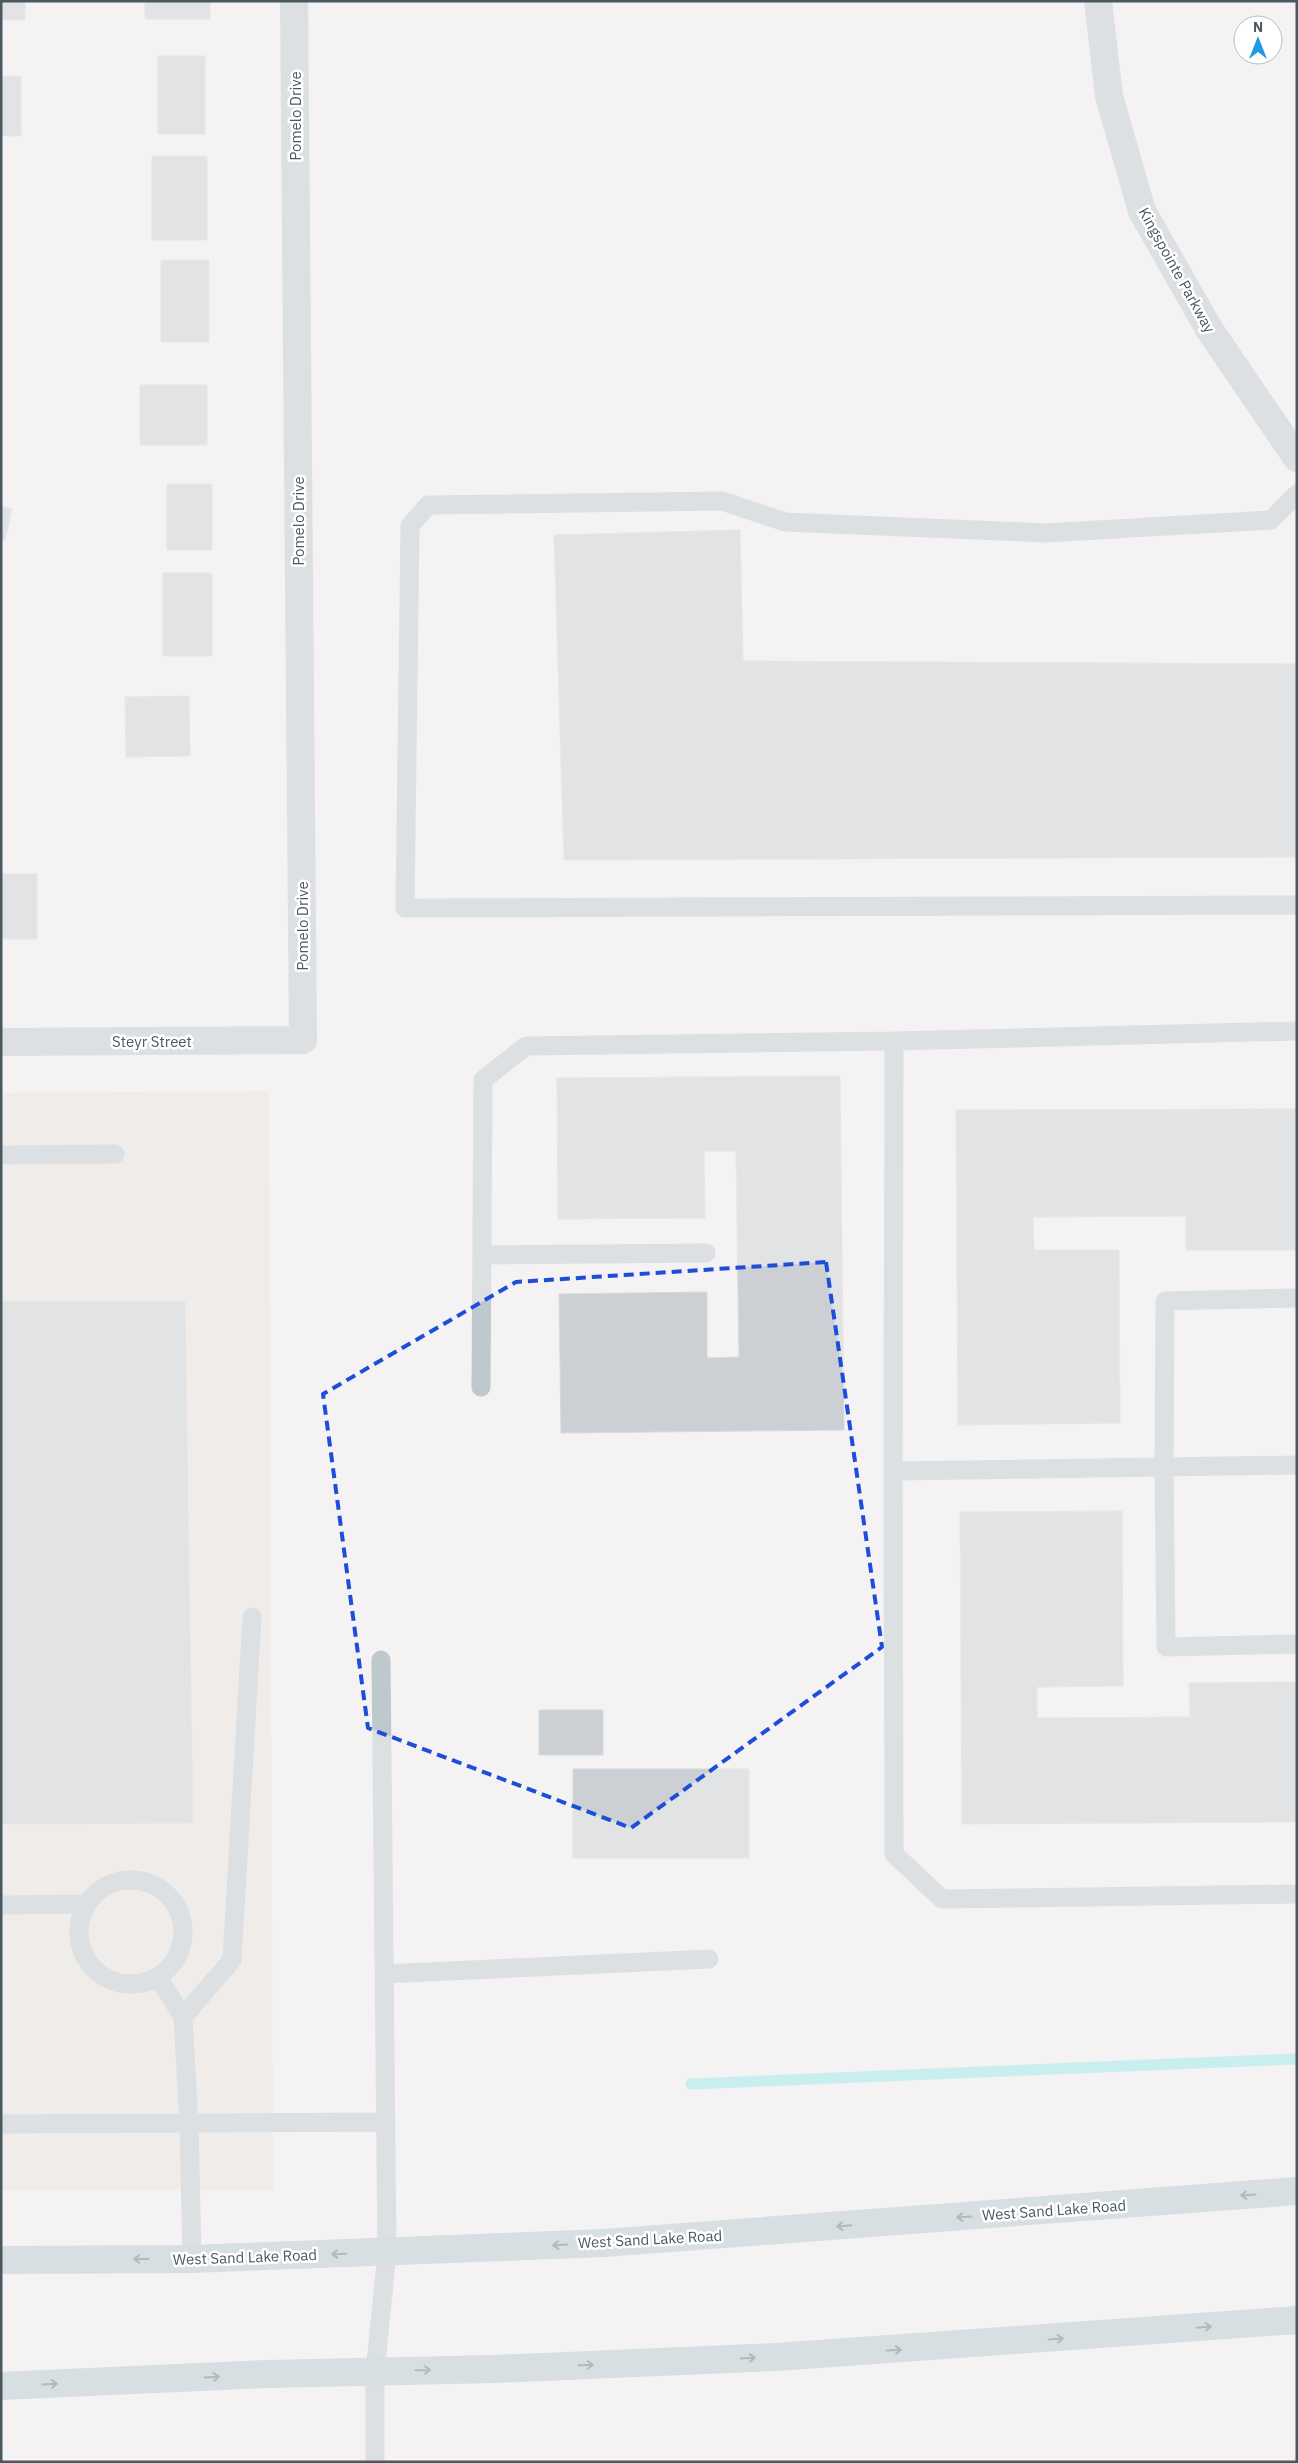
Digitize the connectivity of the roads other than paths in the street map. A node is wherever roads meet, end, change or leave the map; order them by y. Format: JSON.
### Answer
{"nodes":[{"id":1,"x":294,"y":1,"type":"edge"},
{"id":2,"x":1098,"y":1,"type":"edge"},
{"id":3,"x":1297,"y":458,"type":"edge"},
{"id":4,"x":1297,"y":494,"type":"edge"},
{"id":5,"x":1297,"y":905,"type":"edge"},
{"id":6,"x":1297,"y":1031,"type":"edge"},
{"id":7,"x":303,"y":1040,"type":"joint"},
{"id":8,"x":894,"y":1041,"type":"junction"},
{"id":9,"x":1,"y":1042,"type":"edge"},
{"id":10,"x":115,"y":1154,"type":"dead end"},
{"id":11,"x":1,"y":1155,"type":"edge"},
{"id":12,"x":706,"y":1253,"type":"dead end"},
{"id":13,"x":482,"y":1255,"type":"junction"},
{"id":14,"x":1297,"y":1298,"type":"edge"},
{"id":15,"x":481,"y":1387,"type":"dead end"},
{"id":16,"x":1297,"y":1465,"type":"edge"},
{"id":17,"x":1164,"y":1467,"type":"junction"},
{"id":18,"x":893,"y":1471,"type":"junction"},
{"id":19,"x":252,"y":1617,"type":"dead end"},
{"id":20,"x":1297,"y":1644,"type":"edge"},
{"id":21,"x":381,"y":1660,"type":"dead end"},
{"id":22,"x":1297,"y":1894,"type":"edge"},
{"id":23,"x":1,"y":1904,"type":"edge"},
{"id":24,"x":88,"y":1904,"type":"junction"},
{"id":25,"x":709,"y":1959,"type":"dead end"},
{"id":26,"x":384,"y":1974,"type":"junction"},
{"id":27,"x":158,"y":1978,"type":"junction"},
{"id":28,"x":183,"y":2016,"type":"junction"},
{"id":29,"x":385,"y":2122,"type":"junction"},
{"id":30,"x":1,"y":2124,"type":"edge"},
{"id":31,"x":189,"y":2124,"type":"junction"},
{"id":32,"x":1297,"y":2191,"type":"edge"},
{"id":33,"x":388,"y":2253,"type":"junction"},
{"id":34,"x":192,"y":2259,"type":"junction"},
{"id":35,"x":1,"y":2260,"type":"edge"},
{"id":36,"x":1297,"y":2320,"type":"edge"},
{"id":37,"x":375,"y":2372,"type":"junction"},
{"id":38,"x":1,"y":2386,"type":"edge"},
{"id":39,"x":375,"y":2462,"type":"edge"}],
"edges":[{"from":1,"to":7,"type":"street","name":"Pomelo Drive"},
{"from":2,"to":3,"type":"street","name":"Kingspointe Parkway"},
{"from":4,"to":5,"type":"lane"},
{"from":6,"to":8,"type":"lane"},
{"from":7,"to":9,"type":"street","name":"Steyr Street"},
{"from":8,"to":13,"type":"lane"},
{"from":8,"to":18,"type":"lane"},
{"from":10,"to":11,"type":"lane"},
{"from":12,"to":13,"type":"lane"},
{"from":13,"to":15,"type":"lane"},
{"from":14,"to":17,"type":"lane"},
{"from":16,"to":17,"type":"lane"},
{"from":17,"to":18,"type":"lane"},
{"from":17,"to":20,"type":"lane"},
{"from":18,"to":22,"type":"lane"},
{"from":19,"to":28,"type":"lane"},
{"from":21,"to":26,"type":"lane"},
{"from":23,"to":24,"type":"lane"},
{"from":24,"to":27,"type":"lane"},
{"from":24,"to":27,"type":"lane"},
{"from":25,"to":26,"type":"lane"},
{"from":26,"to":29,"type":"lane"},
{"from":27,"to":28,"type":"lane"},
{"from":28,"to":31,"type":"lane"},
{"from":29,"to":31,"type":"lane"},
{"from":29,"to":33,"type":"lane"},
{"from":30,"to":31,"type":"lane"},
{"from":31,"to":34,"type":"lane"},
{"from":32,"to":33,"type":"main road","name":"West Sand Lake Road","one_way":true},
{"from":33,"to":34,"type":"main road","name":"West Sand Lake Road","one_way":true},
{"from":33,"to":37,"type":"lane"},
{"from":34,"to":35,"type":"main road","name":"West Sand Lake Road","one_way":true},
{"from":37,"to":36,"type":"main road","one_way":true},
{"from":38,"to":37,"type":"main road","one_way":true},
{"from":37,"to":39,"type":"lane"}]}
